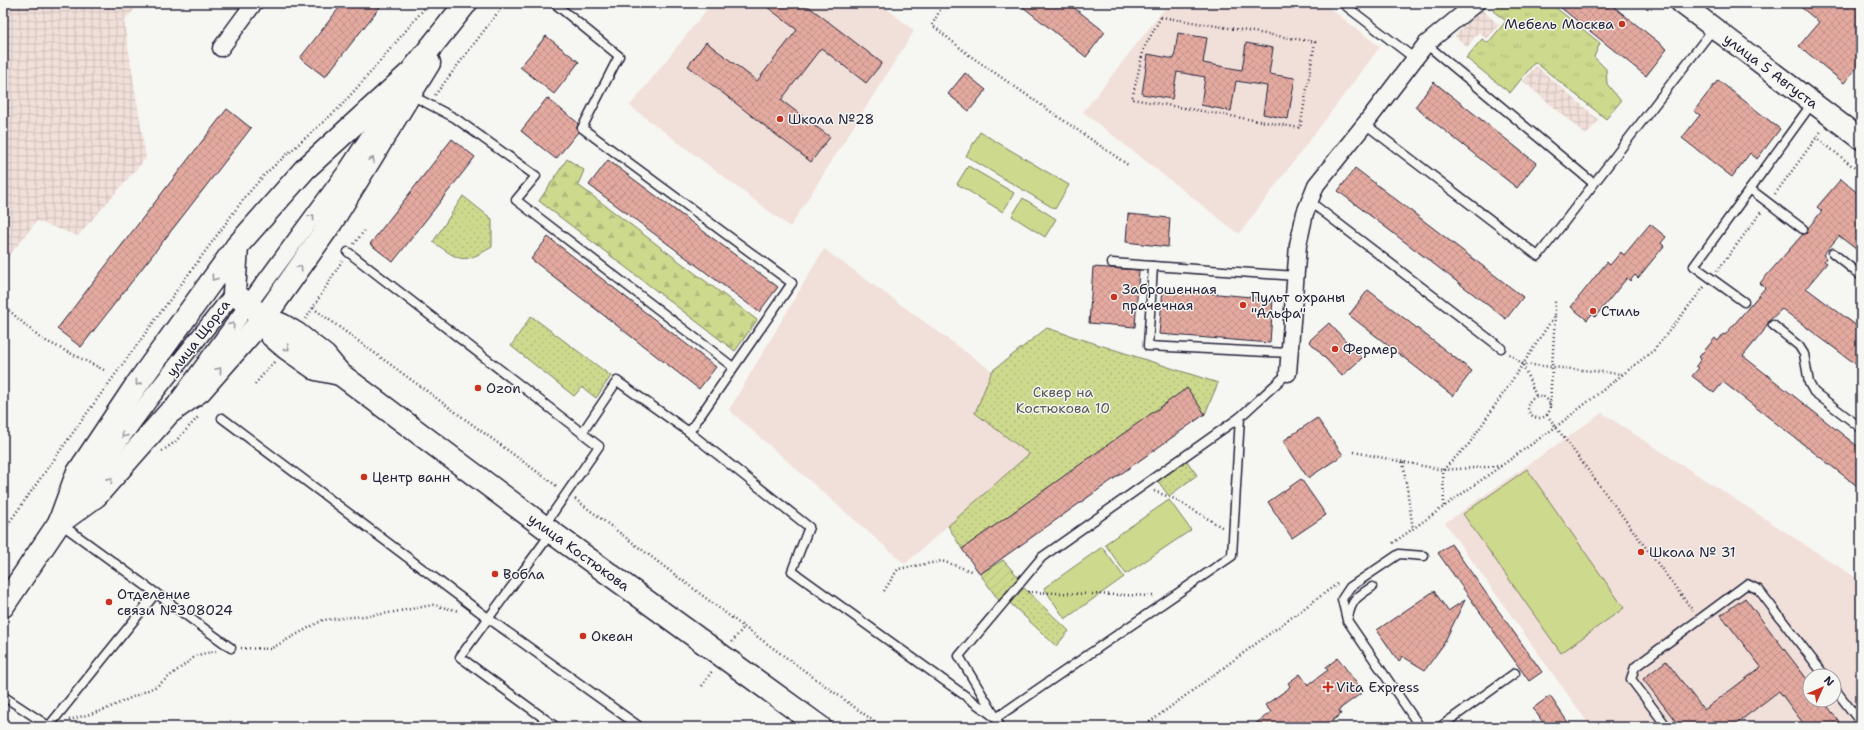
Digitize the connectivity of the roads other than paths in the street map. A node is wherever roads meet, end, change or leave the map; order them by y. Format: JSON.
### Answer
{"nodes":[{"id":1,"x":254,"y":3,"type":"edge"},
{"id":2,"x":554,"y":3,"type":"edge"},
{"id":3,"x":1342,"y":3,"type":"edge"},
{"id":4,"x":1476,"y":3,"type":"edge"},
{"id":5,"x":1681,"y":3,"type":"edge"},
{"id":6,"x":461,"y":10,"type":"edge"},
{"id":7,"x":1714,"y":28,"type":"junction"},
{"id":8,"x":1426,"y":44,"type":"junction"},
{"id":9,"x":221,"y":48,"type":"dead end"},
{"id":10,"x":1414,"y":58,"type":"junction"},
{"id":11,"x":411,"y":72,"type":"junction"},
{"id":12,"x":411,"y":95,"type":"junction"},
{"id":13,"x":1813,"y":102,"type":"junction"},
{"id":14,"x":1365,"y":124,"type":"junction"},
{"id":15,"x":1861,"y":139,"type":"edge"},
{"id":16,"x":1593,"y":183,"type":"junction"},
{"id":17,"x":1750,"y":188,"type":"junction"},
{"id":18,"x":1309,"y":201,"type":"junction"},
{"id":19,"x":1803,"y":229,"type":"dead end"},
{"id":20,"x":237,"y":246,"type":"junction"},
{"id":21,"x":348,"y":252,"type":"dead end"},
{"id":22,"x":1833,"y":253,"type":"dead end"},
{"id":23,"x":1112,"y":263,"type":"dead end"},
{"id":24,"x":1152,"y":266,"type":"junction"},
{"id":25,"x":1296,"y":276,"type":"junction"},
{"id":26,"x":1861,"y":276,"type":"edge"},
{"id":27,"x":1744,"y":302,"type":"dead end"},
{"id":28,"x":248,"y":305,"type":"junction"},
{"id":29,"x":1773,"y":325,"type":"dead end"},
{"id":30,"x":1500,"y":348,"type":"road end"},
{"id":31,"x":1289,"y":353,"type":"junction"},
{"id":32,"x":733,"y":367,"type":"junction"},
{"id":33,"x":1288,"y":373,"type":"joint"},
{"id":34,"x":1240,"y":417,"type":"junction"},
{"id":35,"x":222,"y":418,"type":"dead end"},
{"id":36,"x":1861,"y":428,"type":"edge"},
{"id":37,"x":582,"y":432,"type":"junction"},
{"id":38,"x":689,"y":432,"type":"junction"},
{"id":39,"x":59,"y":523,"type":"junction"},
{"id":40,"x":547,"y":529,"type":"junction"},
{"id":41,"x":1424,"y":556,"type":"dead end"},
{"id":42,"x":1372,"y":587,"type":"dead end"},
{"id":43,"x":156,"y":593,"type":"junction"},
{"id":44,"x":6,"y":597,"type":"edge"},
{"id":45,"x":488,"y":618,"type":"junction"},
{"id":46,"x":1347,"y":620,"type":"junction"},
{"id":47,"x":231,"y":648,"type":"road end"},
{"id":48,"x":1819,"y":668,"type":"edge"},
{"id":49,"x":1515,"y":673,"type":"dead end"},
{"id":50,"x":3,"y":696,"type":"edge"},
{"id":51,"x":1842,"y":698,"type":"edge"},
{"id":52,"x":996,"y":718,"type":"junction"},
{"id":53,"x":1861,"y":723,"type":"edge"},
{"id":54,"x":49,"y":727,"type":"edge"},
{"id":55,"x":556,"y":727,"type":"edge"},
{"id":56,"x":640,"y":727,"type":"edge"},
{"id":57,"x":820,"y":727,"type":"edge"},
{"id":58,"x":1000,"y":727,"type":"edge"},
{"id":59,"x":1420,"y":727,"type":"edge"},
{"id":60,"x":1440,"y":727,"type":"edge"},
{"id":61,"x":1667,"y":727,"type":"edge"}],
"edges":[{"from":1,"to":9,"type":"street"},
{"from":2,"to":32,"type":"lane"},
{"from":3,"to":10,"type":"lane"},
{"from":4,"to":8,"type":"street"},
{"from":5,"to":7,"type":"street","name":"улица 5 Августа"},
{"from":6,"to":11,"type":"main road","name":"улица Щорса"},
{"from":6,"to":12,"type":"main road","name":"улица Щорса"},
{"from":7,"to":13,"type":"street","name":"улица 5 Августа"},
{"from":7,"to":16,"type":"lane"},
{"from":8,"to":10,"type":"street"},
{"from":8,"to":16,"type":"lane"},
{"from":10,"to":14,"type":"street"},
{"from":11,"to":20,"type":"main road","name":"улица Щорса"},
{"from":28,"to":11,"type":"street","name":"улица Щорса","one_way":true},
{"from":28,"to":12,"type":"main road","name":"улица Щорса","one_way":true},
{"from":12,"to":32,"type":"lane"},
{"from":13,"to":15,"type":"street","name":"улица 5 Августа"},
{"from":13,"to":17,"type":"lane"},
{"from":14,"to":16,"type":"lane"},
{"from":14,"to":18,"type":"street"},
{"from":17,"to":19,"type":"lane"},
{"from":17,"to":27,"type":"lane"},
{"from":18,"to":25,"type":"street"},
{"from":18,"to":30,"type":"lane"},
{"from":20,"to":28,"type":"main road","name":"улица Щорса"},
{"from":20,"to":39,"type":"main road","one_way":true},
{"from":21,"to":37,"type":"lane"},
{"from":22,"to":26,"type":"lane"},
{"from":23,"to":24,"type":"lane"},
{"from":24,"to":25,"type":"lane"},
{"from":24,"to":31,"type":"lane"},
{"from":25,"to":31,"type":"street"},
{"from":28,"to":39,"type":"street","name":"улица Щорса","one_way":true},
{"from":39,"to":28,"type":"main road","name":"улица Щорса","one_way":true},
{"from":28,"to":40,"type":"main road","name":"улица Костюкова"},
{"from":29,"to":36,"type":"lane"},
{"from":31,"to":33,"type":"street"},
{"from":32,"to":38,"type":"lane"},
{"from":33,"to":34,"type":"lane"},
{"from":34,"to":52,"type":"lane"},
{"from":34,"to":52,"type":"lane"},
{"from":35,"to":45,"type":"lane"},
{"from":37,"to":38,"type":"lane"},
{"from":37,"to":40,"type":"lane"},
{"from":38,"to":52,"type":"lane"},
{"from":39,"to":43,"type":"lane"},
{"from":39,"to":44,"type":"main road","name":"улица Щорса"},
{"from":40,"to":45,"type":"lane"},
{"from":40,"to":57,"type":"main road","name":"улица Костюкова"},
{"from":41,"to":46,"type":"lane"},
{"from":42,"to":46,"type":"lane"},
{"from":43,"to":47,"type":"lane"},
{"from":43,"to":54,"type":"lane"},
{"from":45,"to":55,"type":"lane"},
{"from":45,"to":56,"type":"lane"},
{"from":46,"to":59,"type":"lane"},
{"from":48,"to":61,"type":"lane"},
{"from":49,"to":60,"type":"lane"},
{"from":50,"to":54,"type":"lane"},
{"from":51,"to":53,"type":"lane"},
{"from":52,"to":58,"type":"lane"}]}
